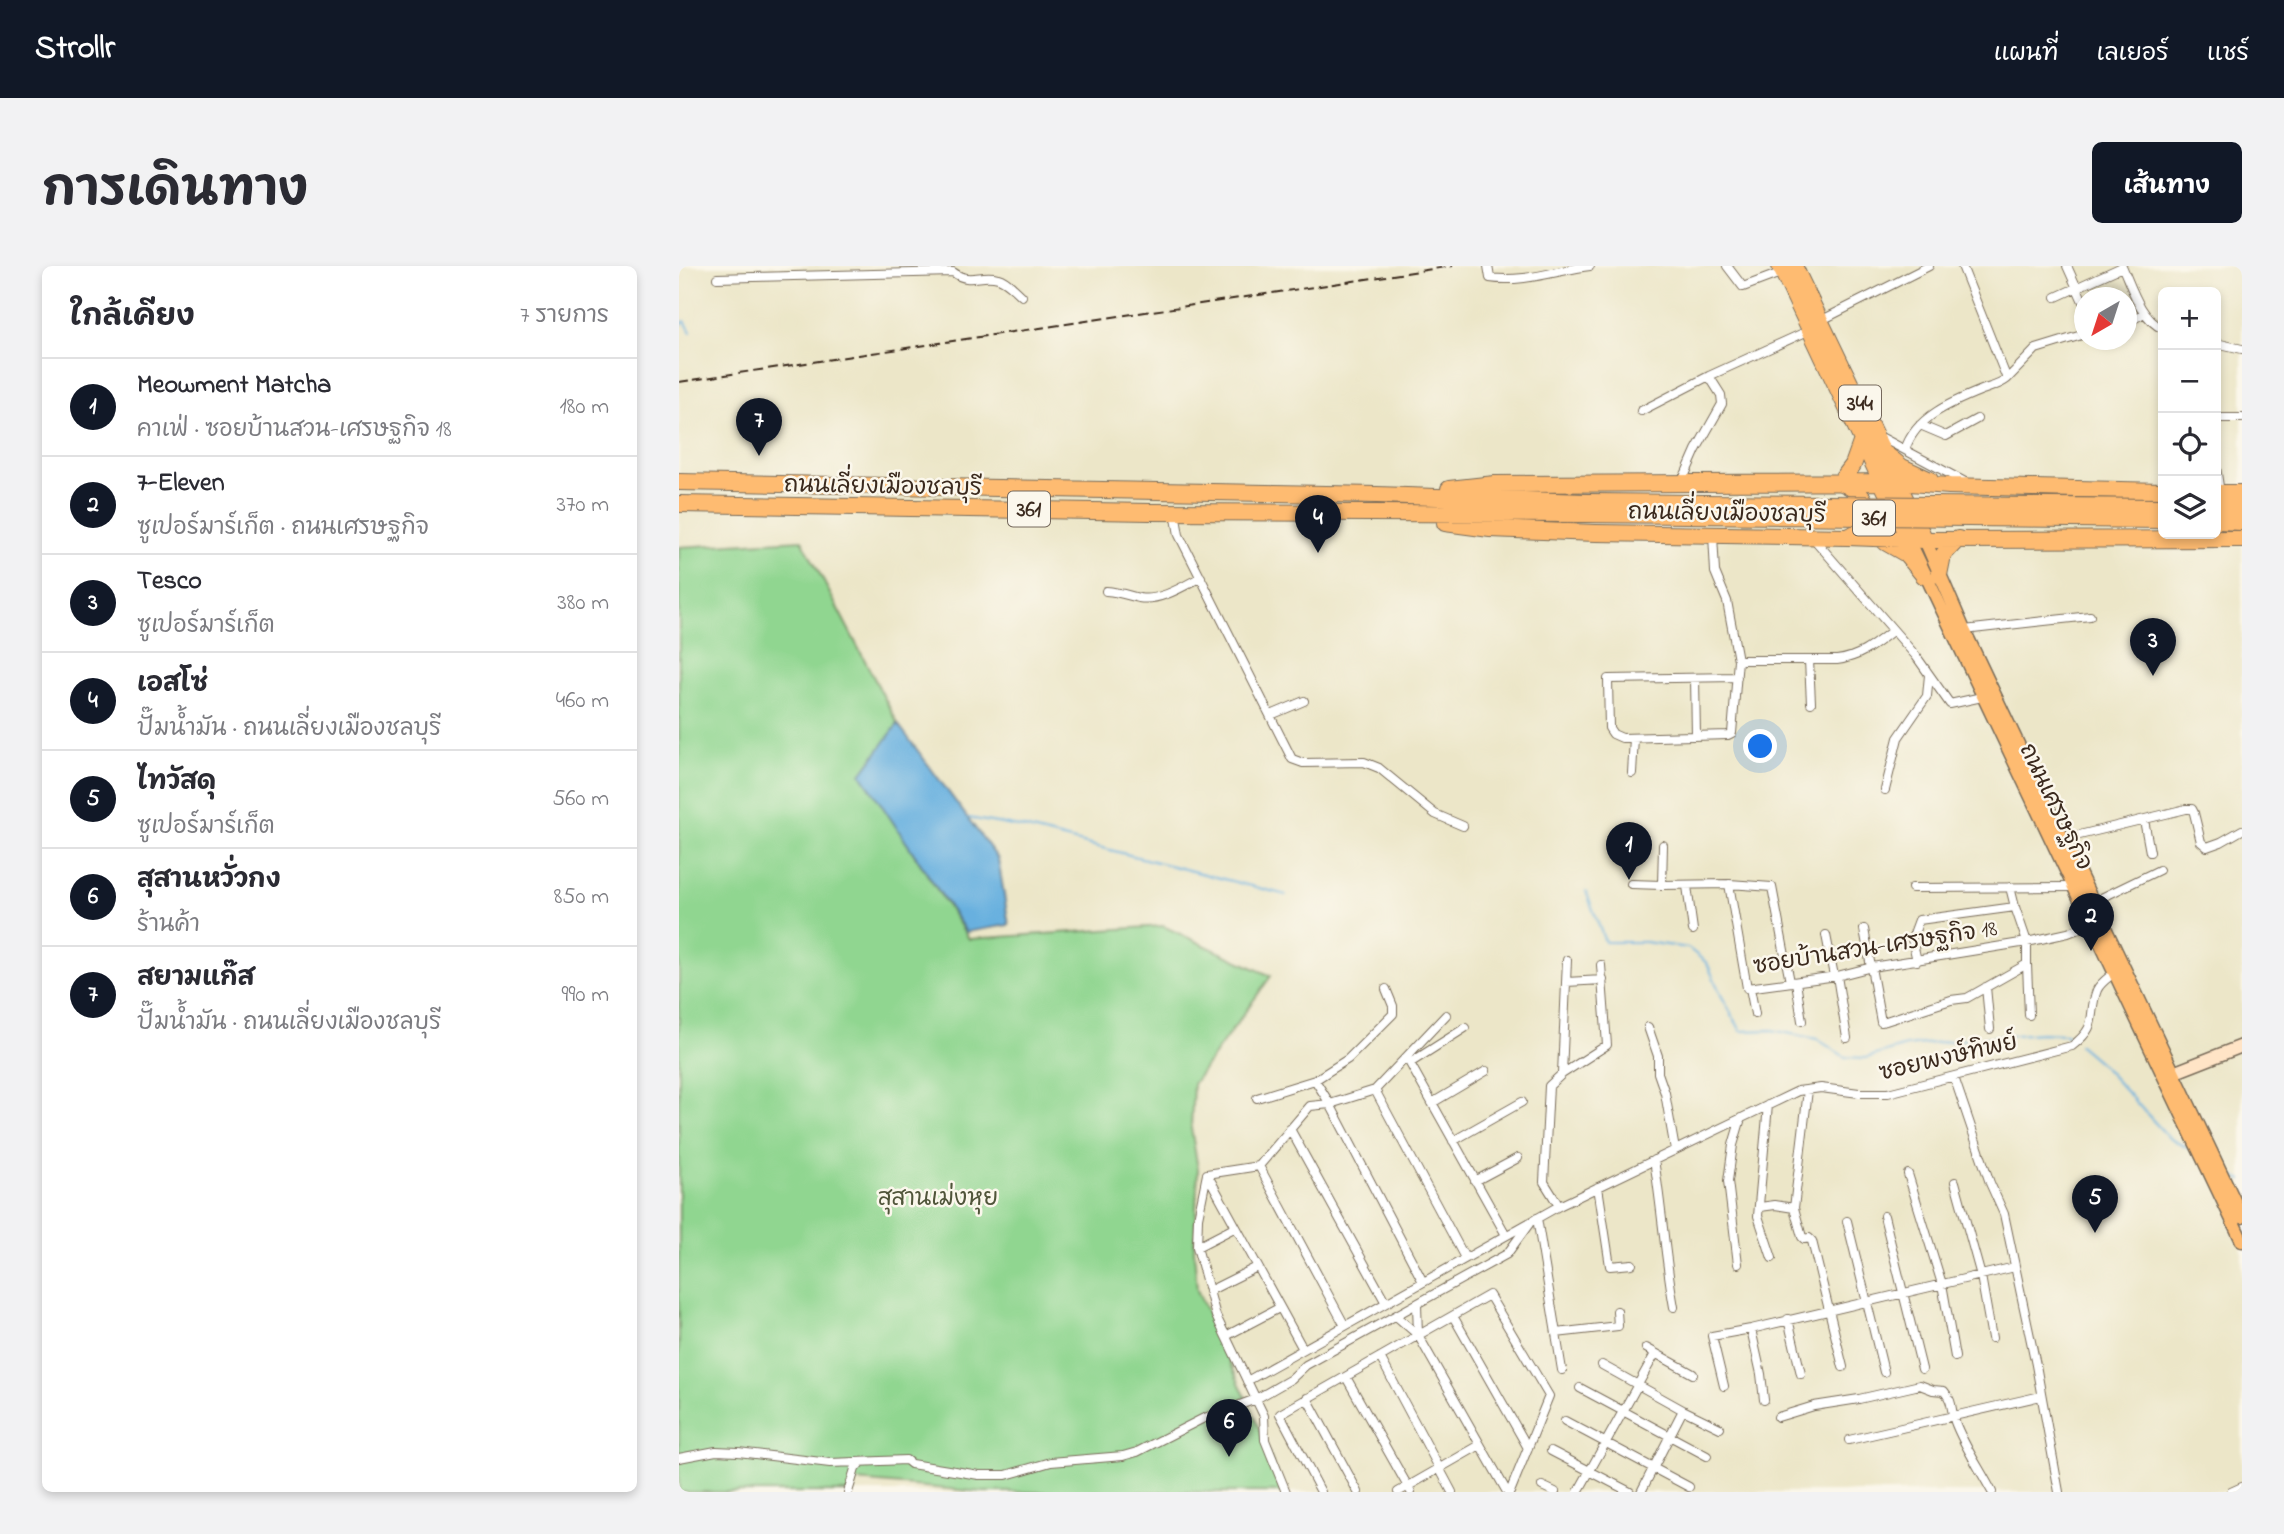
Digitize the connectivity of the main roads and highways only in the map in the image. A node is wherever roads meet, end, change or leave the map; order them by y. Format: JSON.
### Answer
{"nodes":[{"id":1,"x":1786,"y":268,"type":"edge"},
{"id":2,"x":1868,"y":437,"type":"junction"},
{"id":3,"x":1882,"y":451,"type":"junction"},
{"id":4,"x":679,"y":482,"type":"edge"},
{"id":5,"x":1840,"y":482,"type":"junction"},
{"id":6,"x":1889,"y":482,"type":"junction"},
{"id":7,"x":1949,"y":486,"type":"junction"},
{"id":8,"x":2158,"y":491,"type":"edge"},
{"id":9,"x":2242,"y":493,"type":"edge"},
{"id":10,"x":1377,"y":495,"type":"junction"},
{"id":11,"x":2221,"y":496,"type":"edge"},
{"id":12,"x":2221,"y":499,"type":"edge"},
{"id":13,"x":679,"y":504,"type":"edge"},
{"id":14,"x":2158,"y":507,"type":"edge"},
{"id":15,"x":2242,"y":507,"type":"edge"},
{"id":16,"x":1586,"y":508,"type":"junction"},
{"id":17,"x":1380,"y":514,"type":"junction"},
{"id":18,"x":2158,"y":520,"type":"edge"},
{"id":19,"x":2221,"y":521,"type":"edge"},
{"id":20,"x":2242,"y":522,"type":"edge"},
{"id":21,"x":1848,"y":537,"type":"junction"},
{"id":22,"x":1871,"y":538,"type":"junction"},
{"id":23,"x":2242,"y":539,"type":"edge"},
{"id":24,"x":1917,"y":540,"type":"junction"},
{"id":25,"x":1958,"y":540,"type":"junction"},
{"id":26,"x":1931,"y":575,"type":"junction"},
{"id":27,"x":2022,"y":766,"type":"junction"},
{"id":28,"x":2169,"y":1075,"type":"junction"},
{"id":29,"x":2206,"y":1154,"type":"junction"},
{"id":30,"x":2242,"y":1217,"type":"edge"},
{"id":31,"x":2242,"y":1241,"type":"edge"}],
"edges":[{"from":1,"to":2,"type":"highway","number":"344"},
{"from":2,"to":3,"type":"highway","number":"344"},
{"from":2,"to":5,"type":"highway"},
{"from":2,"to":6,"type":"highway","number":"344"},
{"from":3,"to":6,"type":"highway","number":"344"},
{"from":3,"to":7,"type":"highway"},
{"from":4,"to":10,"type":"highway","name":"ถนนเลี่ยงเมืองชลบุรี","number":"361"},
{"from":5,"to":6,"type":"highway","name":"ถนนเลี่ยงเมืองชลบุรี","number":"361"},
{"from":5,"to":10,"type":"highway","name":"ถนนเลี่ยงเมืองชลบุรี","number":"361"},
{"from":5,"to":21,"type":"highway"},
{"from":6,"to":7,"type":"highway","name":"ถนนเลี่ยงเมืองชลบุรี","number":"361"},
{"from":6,"to":24,"type":"highway","number":"344"},
{"from":7,"to":8,"type":"highway","name":"ถนนเลี่ยงเมืองชลบุรี","number":"361"},
{"from":7,"to":25,"type":"highway"},
{"from":9,"to":11,"type":"highway"},
{"from":10,"to":16,"type":"highway","name":"ถนนเลี่ยงเมืองชลบุรี","number":"361"},
{"from":12,"to":15,"type":"highway"},
{"from":13,"to":17,"type":"highway","name":"ถนนเลี่ยงเมืองชลบุรี","number":"361"},
{"from":14,"to":16,"type":"highway","name":"ถนนเลี่ยงเมืองชลบุรี","number":"361","bridge":true},
{"from":16,"to":17,"type":"highway","name":"ถนนเลี่ยงเมืองชลบุรี","number":"361"},
{"from":16,"to":18,"type":"highway","name":"ถนนเลี่ยงเมืองชลบุรี","number":"361","bridge":true},
{"from":17,"to":21,"type":"highway","name":"ถนนเลี่ยงเมืองชลบุรี","number":"361"},
{"from":19,"to":20,"type":"highway"},
{"from":21,"to":22,"type":"highway","name":"ถนนเลี่ยงเมืองชลบุรี","number":"361"},
{"from":22,"to":24,"type":"highway","name":"ถนนเลี่ยงเมืองชลบุรี","number":"361"},
{"from":22,"to":26,"type":"highway"},
{"from":23,"to":25,"type":"highway","name":"ถนนเลี่ยงเมืองชลบุรี","number":"361"},
{"from":24,"to":25,"type":"highway","name":"ถนนเลี่ยงเมืองชลบุรี","number":"361"},
{"from":24,"to":26,"type":"main road","name":"ถนนเศรษฐกิจ"},
{"from":25,"to":26,"type":"highway"},
{"from":26,"to":27,"type":"main road","name":"ถนนเศรษฐกิจ"},
{"from":26,"to":27,"type":"main road","name":"ถนนเศรษฐกิจ"},
{"from":27,"to":28,"type":"main road","name":"ถนนเศรษฐกิจ"},
{"from":27,"to":28,"type":"main road","name":"ถนนเศรษฐกิจ"},
{"from":28,"to":29,"type":"main road","name":"ถนนเศรษฐกิจ"},
{"from":28,"to":29,"type":"main road","name":"ถนนเศรษฐกิจ"},
{"from":29,"to":30,"type":"main road","name":"ถนนเศรษฐกิจ"},
{"from":29,"to":31,"type":"main road","name":"ถนนเศรษฐกิจ"}]}
